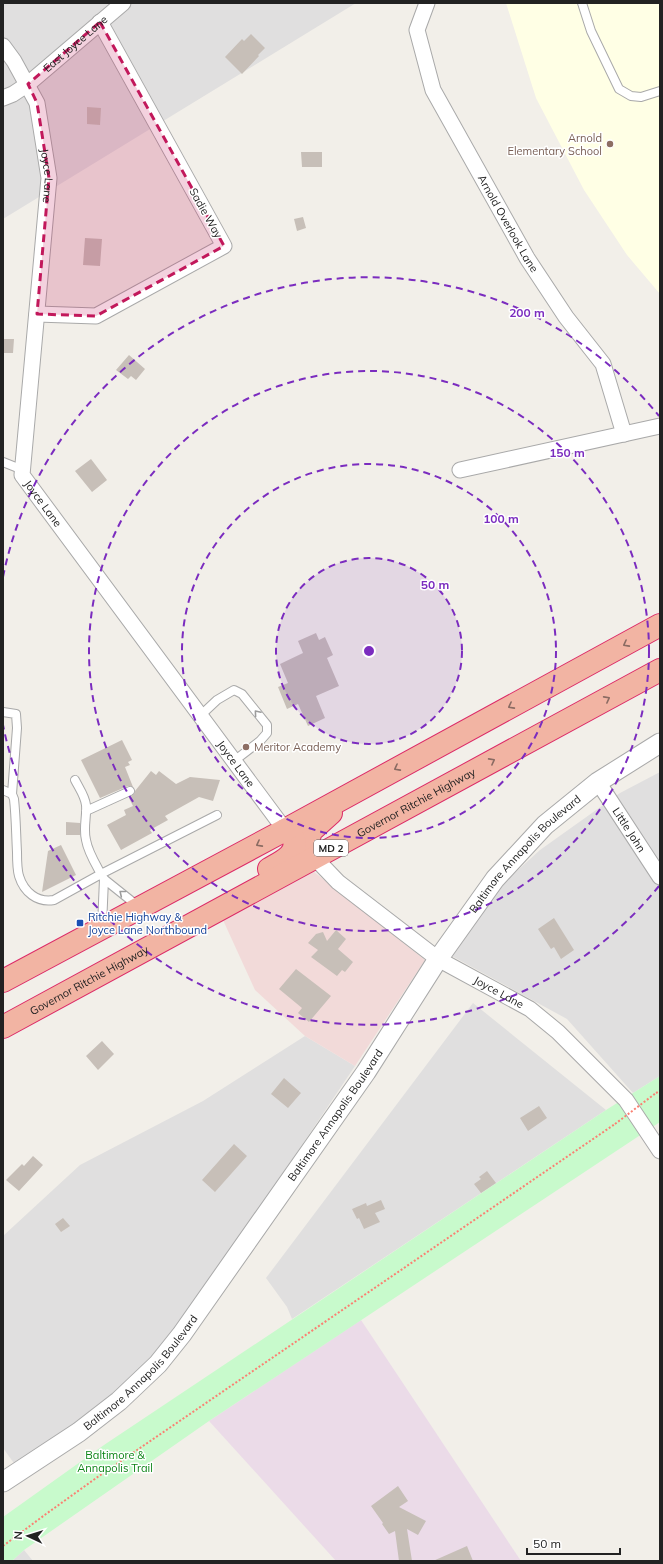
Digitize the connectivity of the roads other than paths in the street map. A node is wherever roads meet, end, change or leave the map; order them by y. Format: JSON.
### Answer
{"nodes":[{"id":1,"x":123,"y":3,"type":"edge"},
{"id":2,"x":426,"y":3,"type":"edge"},
{"id":3,"x":582,"y":3,"type":"edge"},
{"id":4,"x":100,"y":22,"type":"junction"},
{"id":5,"x":3,"y":46,"type":"edge"},
{"id":6,"x":28,"y":84,"type":"junction"},
{"id":7,"x":660,"y":91,"type":"edge"},
{"id":8,"x":3,"y":98,"type":"edge"},
{"id":9,"x":37,"y":314,"type":"junction"},
{"id":10,"x":660,"y":426,"type":"edge"},
{"id":11,"x":624,"y":434,"type":"junction"},
{"id":12,"x":3,"y":462,"type":"edge"},
{"id":13,"x":23,"y":470,"type":"junction"},
{"id":14,"x":460,"y":470,"type":"dead end"},
{"id":15,"x":660,"y":625,"type":"edge"},
{"id":16,"x":660,"y":670,"type":"edge"},
{"id":17,"x":3,"y":712,"type":"edge"},
{"id":18,"x":200,"y":716,"type":"junction"},
{"id":19,"x":660,"y":743,"type":"edge"},
{"id":20,"x":234,"y":761,"type":"junction"},
{"id":21,"x":75,"y":780,"type":"dead end"},
{"id":22,"x":598,"y":782,"type":"junction"},
{"id":23,"x":358,"y":789,"type":"junction"},
{"id":24,"x":3,"y":790,"type":"edge"},
{"id":25,"x":130,"y":791,"type":"dead end"},
{"id":26,"x":12,"y":794,"type":"junction"},
{"id":27,"x":86,"y":811,"type":"junction"},
{"id":28,"x":217,"y":815,"type":"dead end"},
{"id":29,"x":285,"y":830,"type":"junction"},
{"id":30,"x":314,"y":857,"type":"junction"},
{"id":31,"x":102,"y":877,"type":"junction"},
{"id":32,"x":660,"y":877,"type":"edge"},
{"id":33,"x":139,"y":907,"type":"junction"},
{"id":34,"x":208,"y":915,"type":"junction"},
{"id":35,"x":101,"y":928,"type":"junction"},
{"id":36,"x":438,"y":959,"type":"junction"},
{"id":37,"x":3,"y":981,"type":"edge"},
{"id":38,"x":3,"y":1027,"type":"edge"},
{"id":39,"x":660,"y":1151,"type":"edge"},
{"id":40,"x":3,"y":1482,"type":"edge"}],
"edges":[{"from":1,"to":4,"type":"street","name":"East Joyce Lane"},
{"from":2,"to":11,"type":"street","name":"Arnold Overlook Lane"},
{"from":3,"to":7,"type":"lane"},
{"from":4,"to":6,"type":"street","name":"East Joyce Lane"},
{"from":4,"to":9,"type":"street","name":"Sadie Way"},
{"from":5,"to":6,"type":"street","name":"Joyce Lane"},
{"from":6,"to":8,"type":"street","name":"East Joyce Lane"},
{"from":6,"to":9,"type":"street","name":"Joyce Lane"},
{"from":9,"to":13,"type":"street","name":"Joyce Lane"},
{"from":10,"to":11,"type":"street"},
{"from":11,"to":14,"type":"street"},
{"from":12,"to":13,"type":"lane"},
{"from":13,"to":18,"type":"street","name":"Joyce Lane"},
{"from":15,"to":23,"type":"highway","one_way":true},
{"from":30,"to":16,"type":"highway","name":"Governor Ritchie Highway","number":"MD 2","one_way":true},
{"from":17,"to":26,"type":"lane"},
{"from":18,"to":20,"type":"street","name":"Joyce Lane"},
{"from":20,"to":18,"type":"lane","one_way":true},
{"from":19,"to":22,"type":"street","name":"Baltimore Annapolis Boulevard"},
{"from":20,"to":29,"type":"street","name":"Joyce Lane"},
{"from":21,"to":27,"type":"lane"},
{"from":22,"to":32,"type":"street","name":"Little John"},
{"from":22,"to":36,"type":"street","name":"Baltimore Annapolis Boulevard"},
{"from":23,"to":29,"type":"highway"},
{"from":23,"to":30,"type":"highway"},
{"from":24,"to":26,"type":"lane"},
{"from":25,"to":27,"type":"lane"},
{"from":26,"to":31,"type":"lane"},
{"from":27,"to":31,"type":"lane"},
{"from":28,"to":31,"type":"lane"},
{"from":29,"to":33,"type":"highway","one_way":true},
{"from":29,"to":34,"type":"highway"},
{"from":30,"to":34,"type":"highway","name":"Governor Ritchie Highway","number":"MD 2"},
{"from":30,"to":36,"type":"street","name":"Joyce Lane"},
{"from":33,"to":31,"type":"lane","one_way":true},
{"from":31,"to":35,"type":"lane"},
{"from":33,"to":35,"type":"highway"},
{"from":34,"to":38,"type":"highway","name":"Governor Ritchie Highway","number":"MD 2"},
{"from":35,"to":37,"type":"highway"},
{"from":36,"to":39,"type":"street","name":"Joyce Lane"},
{"from":36,"to":40,"type":"street","name":"Baltimore Annapolis Boulevard"}]}
